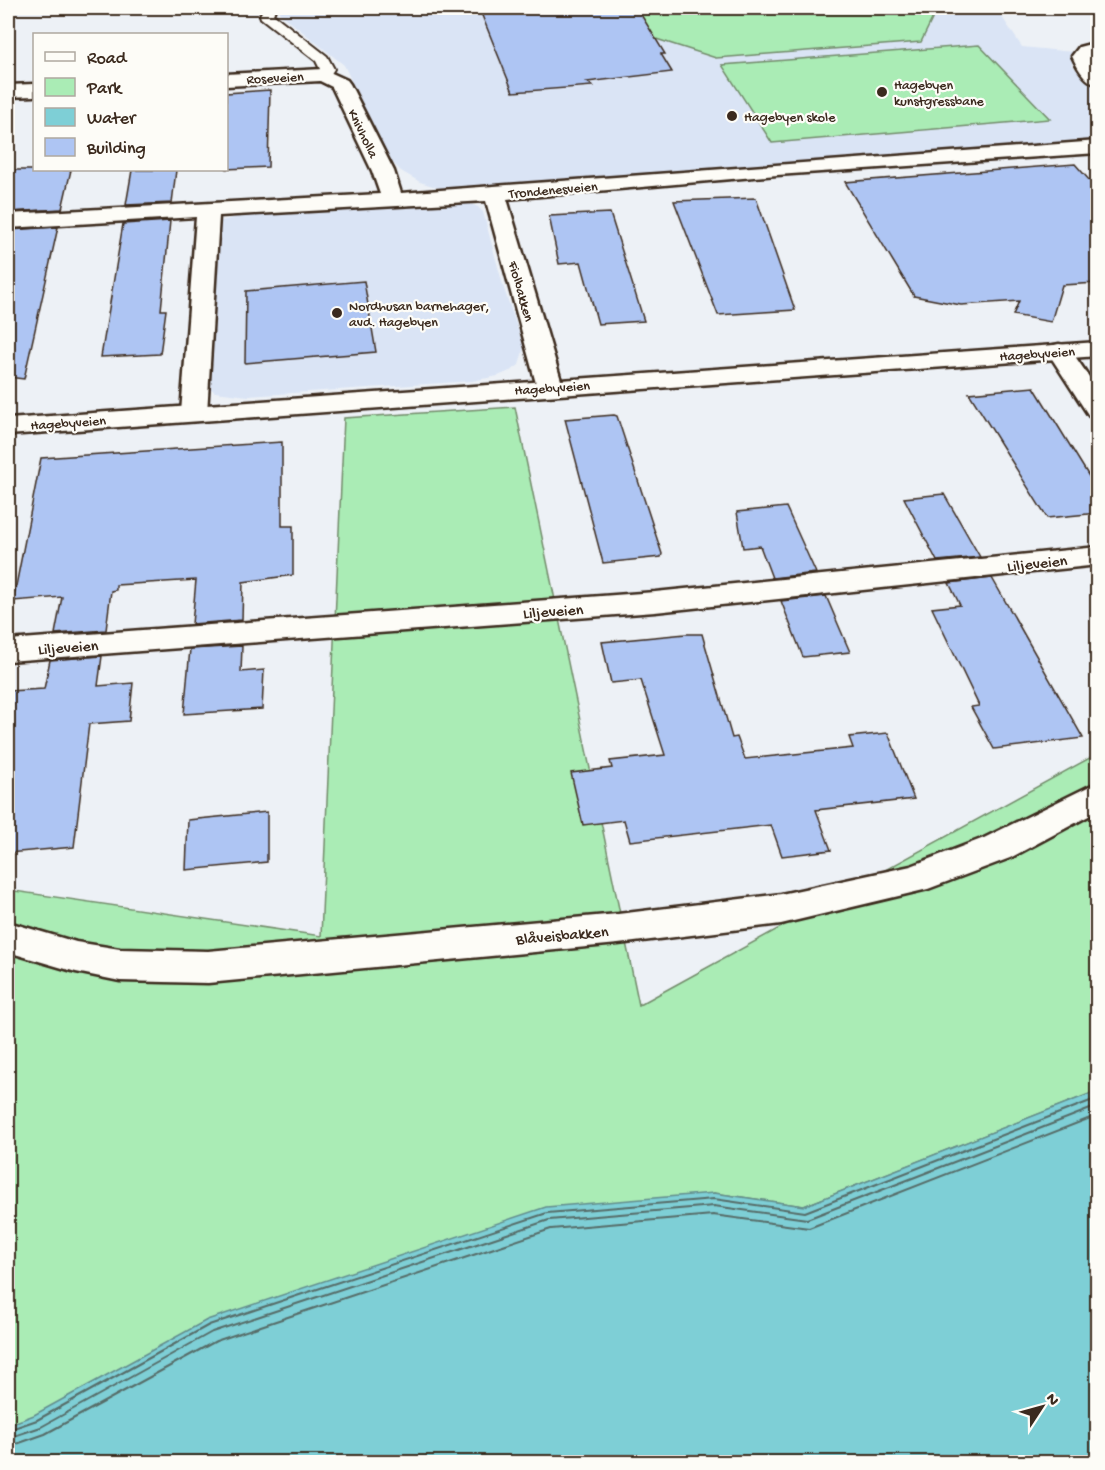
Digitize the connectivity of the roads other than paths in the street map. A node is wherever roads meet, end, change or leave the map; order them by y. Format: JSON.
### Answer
{"nodes":[{"id":1,"x":270,"y":8,"type":"edge"},
{"id":2,"x":1098,"y":47,"type":"edge"},
{"id":3,"x":323,"y":75,"type":"junction"},
{"id":4,"x":1098,"y":79,"type":"edge"},
{"id":5,"x":228,"y":80,"type":"edge"},
{"id":6,"x":33,"y":90,"type":"edge"},
{"id":7,"x":8,"y":91,"type":"edge"},
{"id":8,"x":1098,"y":147,"type":"edge"},
{"id":9,"x":495,"y":195,"type":"junction"},
{"id":10,"x":393,"y":200,"type":"junction"},
{"id":11,"x":208,"y":210,"type":"junction"},
{"id":12,"x":8,"y":221,"type":"edge"},
{"id":13,"x":1098,"y":349,"type":"edge"},
{"id":14,"x":1059,"y":351,"type":"junction"},
{"id":15,"x":550,"y":387,"type":"junction"},
{"id":16,"x":1098,"y":410,"type":"edge"},
{"id":17,"x":194,"y":413,"type":"junction"},
{"id":18,"x":8,"y":427,"type":"edge"},
{"id":19,"x":1098,"y":556,"type":"edge"},
{"id":20,"x":8,"y":651,"type":"edge"},
{"id":21,"x":1098,"y":795,"type":"edge"},
{"id":22,"x":8,"y":937,"type":"edge"}],
"edges":[{"from":1,"to":3,"type":"lane"},
{"from":2,"to":4,"type":"street"},
{"from":3,"to":5,"type":"street","name":"Roseveien"},
{"from":3,"to":10,"type":"street","name":"Knivholla"},
{"from":6,"to":7,"type":"street"},
{"from":8,"to":9,"type":"street","name":"Trondenesveien"},
{"from":9,"to":10,"type":"street","name":"Trondenesveien"},
{"from":9,"to":15,"type":"street","name":"Fiolbakken"},
{"from":10,"to":11,"type":"street","name":"Trondenesveien"},
{"from":11,"to":12,"type":"street","name":"Trondenesveien"},
{"from":11,"to":17,"type":"street"},
{"from":13,"to":14,"type":"street","name":"Hagebyveien"},
{"from":14,"to":15,"type":"street","name":"Hagebyveien"},
{"from":14,"to":16,"type":"street"},
{"from":15,"to":17,"type":"street","name":"Hagebyveien"},
{"from":17,"to":18,"type":"street","name":"Hagebyveien"},
{"from":19,"to":20,"type":"street","name":"Liljeveien"},
{"from":21,"to":22,"type":"street","name":"Blåveisbakken"}]}
